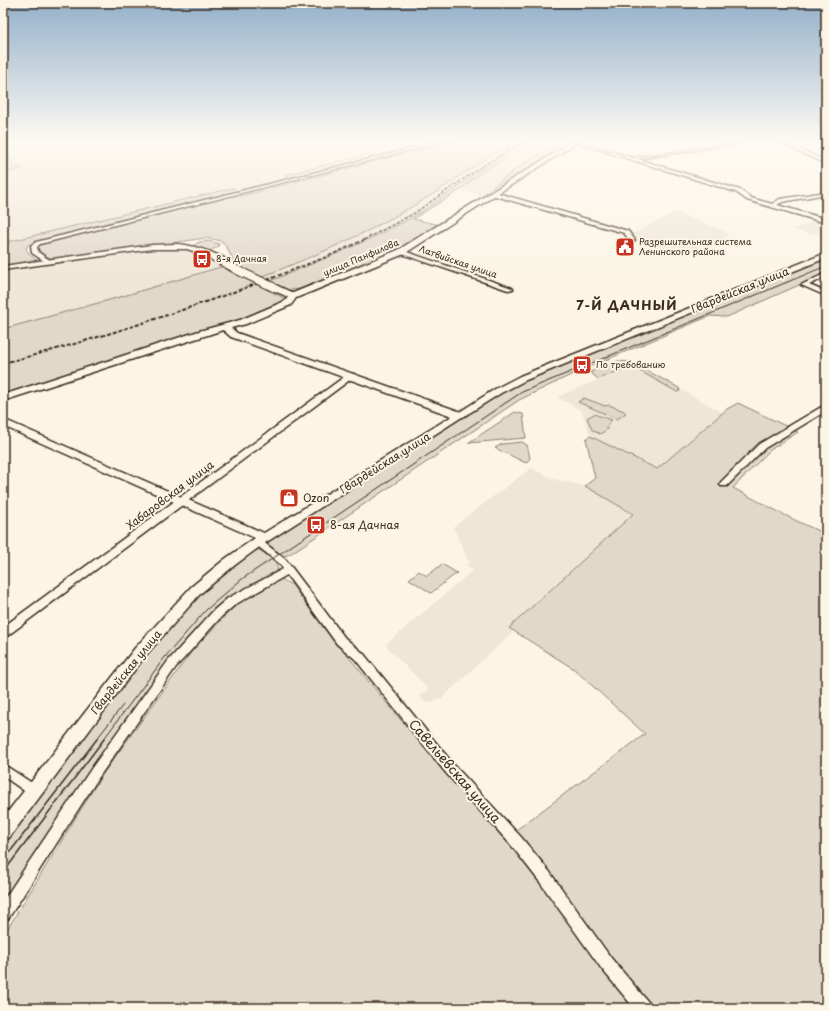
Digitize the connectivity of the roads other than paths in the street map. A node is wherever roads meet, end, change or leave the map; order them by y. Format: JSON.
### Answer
{"nodes":[{"id":1,"x":250,"y":189,"type":"edge"},
{"id":2,"x":502,"y":189,"type":"edge"},
{"id":3,"x":732,"y":189,"type":"edge"},
{"id":4,"x":826,"y":193,"type":"edge"},
{"id":5,"x":494,"y":194,"type":"junction"},
{"id":6,"x":773,"y":206,"type":"junction"},
{"id":7,"x":826,"y":221,"type":"edge"},
{"id":8,"x":632,"y":240,"type":"dead end"},
{"id":9,"x":401,"y":252,"type":"junction"},
{"id":10,"x":824,"y":258,"type":"edge"},
{"id":11,"x":49,"y":262,"type":"junction"},
{"id":12,"x":3,"y":268,"type":"edge"},
{"id":13,"x":826,"y":275,"type":"edge"},
{"id":14,"x":510,"y":289,"type":"dead end"},
{"id":15,"x":826,"y":294,"type":"edge"},
{"id":16,"x":293,"y":296,"type":"junction"},
{"id":17,"x":225,"y":327,"type":"junction"},
{"id":18,"x":351,"y":376,"type":"junction"},
{"id":19,"x":3,"y":398,"type":"edge"},
{"id":20,"x":826,"y":408,"type":"edge"},
{"id":21,"x":460,"y":415,"type":"junction"},
{"id":22,"x":3,"y":422,"type":"edge"},
{"id":23,"x":724,"y":484,"type":"dead end"},
{"id":24,"x":182,"y":501,"type":"junction"},
{"id":25,"x":261,"y":540,"type":"junction"},
{"id":26,"x":288,"y":570,"type":"junction"},
{"id":27,"x":3,"y":633,"type":"edge"},
{"id":28,"x":3,"y":769,"type":"edge"},
{"id":29,"x":34,"y":791,"type":"junction"},
{"id":30,"x":3,"y":832,"type":"edge"},
{"id":31,"x":3,"y":914,"type":"edge"},
{"id":32,"x":644,"y":1008,"type":"edge"}],
"edges":[{"from":1,"to":11,"type":"street"},
{"from":2,"to":5,"type":"main road","name":"улица Панфилова"},
{"from":3,"to":6,"type":"street"},
{"from":4,"to":6,"type":"street"},
{"from":5,"to":8,"type":"street"},
{"from":5,"to":9,"type":"main road","name":"улица Панфилова"},
{"from":6,"to":7,"type":"street"},
{"from":9,"to":14,"type":"street","name":"Латвийская улица"},
{"from":9,"to":16,"type":"main road","name":"улица Панфилова"},
{"from":10,"to":21,"type":"street","name":"Гвардейская улица"},
{"from":11,"to":12,"type":"main road"},
{"from":11,"to":16,"type":"main road","bridge":true},
{"from":13,"to":15,"type":"street"},
{"from":16,"to":17,"type":"main road","name":"улица Панфилова"},
{"from":17,"to":18,"type":"main road"},
{"from":17,"to":19,"type":"main road","name":"улица Панфилова"},
{"from":18,"to":21,"type":"main road"},
{"from":18,"to":24,"type":"street","name":"Хабаровская улица"},
{"from":20,"to":23,"type":"street"},
{"from":21,"to":25,"type":"main road","name":"Гвардейская улица"},
{"from":22,"to":24,"type":"main road"},
{"from":24,"to":25,"type":"main road"},
{"from":24,"to":27,"type":"street","name":"Хабаровская улица"},
{"from":25,"to":26,"type":"street","name":"Савельевская улица"},
{"from":25,"to":29,"type":"main road","name":"Гвардейская улица"},
{"from":26,"to":31,"type":"street"},
{"from":26,"to":32,"type":"street","name":"Савельевская улица"},
{"from":28,"to":29,"type":"street"},
{"from":29,"to":30,"type":"main road","name":"Гвардейская улица"}]}
